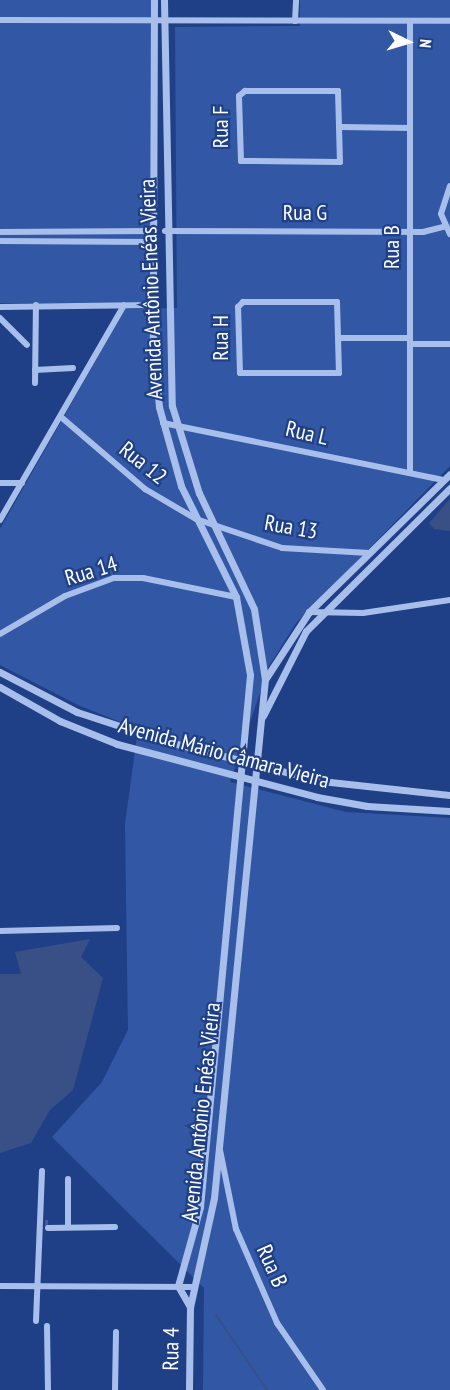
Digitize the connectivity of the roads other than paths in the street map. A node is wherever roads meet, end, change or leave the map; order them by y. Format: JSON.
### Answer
{"nodes":[{"id":1,"x":153,"y":0,"type":"edge"},
{"id":2,"x":164,"y":0,"type":"edge"},
{"id":3,"x":296,"y":0,"type":"edge"},
{"id":4,"x":0,"y":20,"type":"edge"},
{"id":5,"x":154,"y":20,"type":"junction"},
{"id":6,"x":164,"y":20,"type":"junction"},
{"id":7,"x":295,"y":21,"type":"junction"},
{"id":8,"x":450,"y":21,"type":"edge"},
{"id":9,"x":410,"y":22,"type":"junction"},
{"id":10,"x":341,"y":127,"type":"junction"},
{"id":11,"x":410,"y":128,"type":"junction"},
{"id":12,"x":450,"y":186,"type":"edge"},
{"id":13,"x":443,"y":226,"type":"junction"},
{"id":14,"x":154,"y":231,"type":"junction"},
{"id":15,"x":165,"y":231,"type":"junction"},
{"id":16,"x":410,"y":231,"type":"junction"},
{"id":17,"x":0,"y":232,"type":"edge"},
{"id":18,"x":450,"y":234,"type":"edge"},
{"id":19,"x":0,"y":241,"type":"edge"},
{"id":20,"x":154,"y":242,"type":"junction"},
{"id":21,"x":36,"y":305,"type":"junction"},
{"id":22,"x":124,"y":305,"type":"junction"},
{"id":23,"x":153,"y":305,"type":"junction"},
{"id":24,"x":0,"y":307,"type":"edge"},
{"id":25,"x":0,"y":318,"type":"edge"},
{"id":26,"x":341,"y":338,"type":"junction"},
{"id":27,"x":410,"y":341,"type":"junction"},
{"id":28,"x":450,"y":344,"type":"edge"},
{"id":29,"x":27,"y":345,"type":"dead end"},
{"id":30,"x":73,"y":368,"type":"dead end"},
{"id":31,"x":35,"y":370,"type":"junction"},
{"id":32,"x":35,"y":383,"type":"dead end"},
{"id":33,"x":60,"y":417,"type":"junction"},
{"id":34,"x":163,"y":423,"type":"junction"},
{"id":35,"x":176,"y":425,"type":"junction"},
{"id":36,"x":410,"y":473,"type":"junction"},
{"id":37,"x":450,"y":474,"type":"edge"},
{"id":38,"x":443,"y":480,"type":"junction"},
{"id":39,"x":0,"y":483,"type":"edge"},
{"id":40,"x":21,"y":483,"type":"junction"},
{"id":41,"x":450,"y":488,"type":"edge"},
{"id":42,"x":196,"y":519,"type":"junction"},
{"id":43,"x":0,"y":520,"type":"edge"},
{"id":44,"x":211,"y":522,"type":"junction"},
{"id":45,"x":369,"y":553,"type":"junction"},
{"id":46,"x":236,"y":597,"type":"junction"},
{"id":47,"x":450,"y":600,"type":"edge"},
{"id":48,"x":309,"y":612,"type":"junction"},
{"id":49,"x":320,"y":615,"type":"junction"},
{"id":50,"x":0,"y":634,"type":"edge"},
{"id":51,"x":0,"y":672,"type":"edge"},
{"id":52,"x":265,"y":679,"type":"junction"},
{"id":53,"x":0,"y":687,"type":"edge"},
{"id":54,"x":259,"y":727,"type":"junction"},
{"id":55,"x":240,"y":761,"type":"junction"},
{"id":56,"x":254,"y":765,"type":"junction"},
{"id":57,"x":240,"y":776,"type":"junction"},
{"id":58,"x":254,"y":780,"type":"junction"},
{"id":59,"x":450,"y":795,"type":"edge"},
{"id":60,"x":450,"y":811,"type":"edge"},
{"id":61,"x":117,"y":928,"type":"dead end"},
{"id":62,"x":0,"y":931,"type":"edge"},
{"id":63,"x":219,"y":1143,"type":"junction"},
{"id":64,"x":42,"y":1171,"type":"dead end"},
{"id":65,"x":68,"y":1179,"type":"dead end"},
{"id":66,"x":45,"y":1226,"type":"junction"},
{"id":67,"x":68,"y":1227,"type":"junction"},
{"id":68,"x":115,"y":1227,"type":"dead end"},
{"id":69,"x":0,"y":1286,"type":"edge"},
{"id":70,"x":37,"y":1286,"type":"junction"},
{"id":71,"x":178,"y":1286,"type":"junction"},
{"id":72,"x":192,"y":1287,"type":"junction"},
{"id":73,"x":190,"y":1307,"type":"junction"},
{"id":74,"x":36,"y":1321,"type":"dead end"},
{"id":75,"x":47,"y":1326,"type":"dead end"},
{"id":76,"x":116,"y":1332,"type":"dead end"},
{"id":77,"x":48,"y":1390,"type":"edge"},
{"id":78,"x":115,"y":1390,"type":"edge"},
{"id":79,"x":189,"y":1390,"type":"edge"},
{"id":80,"x":323,"y":1390,"type":"edge"}],
"edges":[{"from":1,"to":5,"type":"street","name":"Avenida Antônio Enéas Vieira"},
{"from":2,"to":6,"type":"street","name":"Avenida Antônio Enéas Vieira"},
{"from":3,"to":7,"type":"street"},
{"from":4,"to":5,"type":"street"},
{"from":5,"to":6,"type":"street"},
{"from":5,"to":14,"type":"street","name":"Avenida Antônio Enéas Vieira"},
{"from":6,"to":7,"type":"street"},
{"from":6,"to":15,"type":"street","name":"Avenida Antônio Enéas Vieira"},
{"from":7,"to":9,"type":"street"},
{"from":8,"to":9,"type":"street"},
{"from":9,"to":11,"type":"street","name":"Rua B"},
{"from":10,"to":10,"type":"street","name":"Rua F"},
{"from":10,"to":11,"type":"street"},
{"from":11,"to":16,"type":"street","name":"Rua B"},
{"from":12,"to":13,"type":"street"},
{"from":13,"to":16,"type":"street","name":"Rua G"},
{"from":13,"to":18,"type":"street"},
{"from":14,"to":17,"type":"street"},
{"from":14,"to":20,"type":"street","name":"Avenida Antônio Enéas Vieira"},
{"from":15,"to":16,"type":"street","name":"Rua G"},
{"from":15,"to":35,"type":"street","name":"Avenida Antônio Enéas Vieira"},
{"from":16,"to":27,"type":"street","name":"Rua B"},
{"from":19,"to":20,"type":"street"},
{"from":20,"to":23,"type":"street","name":"Avenida Antônio Enéas Vieira"},
{"from":21,"to":22,"type":"street"},
{"from":21,"to":24,"type":"street"},
{"from":21,"to":31,"type":"street"},
{"from":22,"to":23,"type":"street"},
{"from":22,"to":33,"type":"street"},
{"from":23,"to":34,"type":"street","name":"Avenida Antônio Enéas Vieira"},
{"from":25,"to":29,"type":"street"},
{"from":26,"to":26,"type":"street","name":"Rua H"},
{"from":26,"to":27,"type":"street"},
{"from":27,"to":28,"type":"street"},
{"from":27,"to":36,"type":"street","name":"Rua B"},
{"from":30,"to":31,"type":"street"},
{"from":31,"to":32,"type":"street"},
{"from":33,"to":40,"type":"street"},
{"from":33,"to":42,"type":"street","name":"Rua 12"},
{"from":34,"to":35,"type":"street","name":"Rua L"},
{"from":34,"to":42,"type":"street","name":"Avenida Antônio Enéas Vieira"},
{"from":35,"to":36,"type":"street","name":"Rua L"},
{"from":35,"to":44,"type":"street","name":"Avenida Antônio Enéas Vieira"},
{"from":36,"to":38,"type":"street","name":"Rua L"},
{"from":37,"to":38,"type":"street"},
{"from":38,"to":45,"type":"street"},
{"from":39,"to":40,"type":"street"},
{"from":40,"to":43,"type":"street"},
{"from":41,"to":49,"type":"street"},
{"from":42,"to":44,"type":"street","name":"Rua 12"},
{"from":42,"to":46,"type":"street","name":"Avenida Antônio Enéas Vieira"},
{"from":44,"to":45,"type":"street","name":"Rua 13"},
{"from":44,"to":52,"type":"street","name":"Avenida Antônio Enéas Vieira"},
{"from":45,"to":48,"type":"street"},
{"from":46,"to":50,"type":"street","name":"Rua 14"},
{"from":46,"to":55,"type":"street","name":"Avenida Antônio Enéas Vieira"},
{"from":47,"to":49,"type":"street"},
{"from":48,"to":49,"type":"street"},
{"from":48,"to":52,"type":"street"},
{"from":49,"to":54,"type":"street"},
{"from":51,"to":55,"type":"street","name":"Avenida Mário Câmara Vieira"},
{"from":52,"to":54,"type":"street","name":"Avenida Antônio Enéas Vieira"},
{"from":53,"to":57,"type":"street","name":"Avenida Mário Câmara Vieira"},
{"from":54,"to":56,"type":"street","name":"Avenida Antônio Enéas Vieira"},
{"from":55,"to":56,"type":"street","name":"Avenida Mário Câmara Vieira"},
{"from":55,"to":57,"type":"street","name":"Avenida Antônio Enéas Vieira"},
{"from":56,"to":58,"type":"street","name":"Avenida Antônio Enéas Vieira"},
{"from":56,"to":59,"type":"street","name":"Avenida Mário Câmara Vieira"},
{"from":57,"to":58,"type":"street","name":"Avenida Mário Câmara Vieira"},
{"from":57,"to":71,"type":"street","name":"Avenida Antônio Enéas Vieira"},
{"from":58,"to":60,"type":"street","name":"Avenida Mário Câmara Vieira"},
{"from":58,"to":63,"type":"street","name":"Avenida Antônio Enéas Vieira"},
{"from":61,"to":62,"type":"street"},
{"from":63,"to":72,"type":"street","name":"Avenida Antônio Enéas Vieira"},
{"from":63,"to":80,"type":"street","name":"Rua B"},
{"from":64,"to":66,"type":"street"},
{"from":65,"to":67,"type":"street"},
{"from":66,"to":67,"type":"street"},
{"from":66,"to":70,"type":"street"},
{"from":67,"to":68,"type":"street"},
{"from":69,"to":70,"type":"street"},
{"from":70,"to":71,"type":"street"},
{"from":70,"to":74,"type":"street"},
{"from":71,"to":72,"type":"street"},
{"from":71,"to":73,"type":"street"},
{"from":72,"to":73,"type":"street","name":"Avenida Antônio Enéas Vieira"},
{"from":73,"to":79,"type":"street","name":"Rua 4"},
{"from":75,"to":77,"type":"street"},
{"from":76,"to":78,"type":"street"}]}
